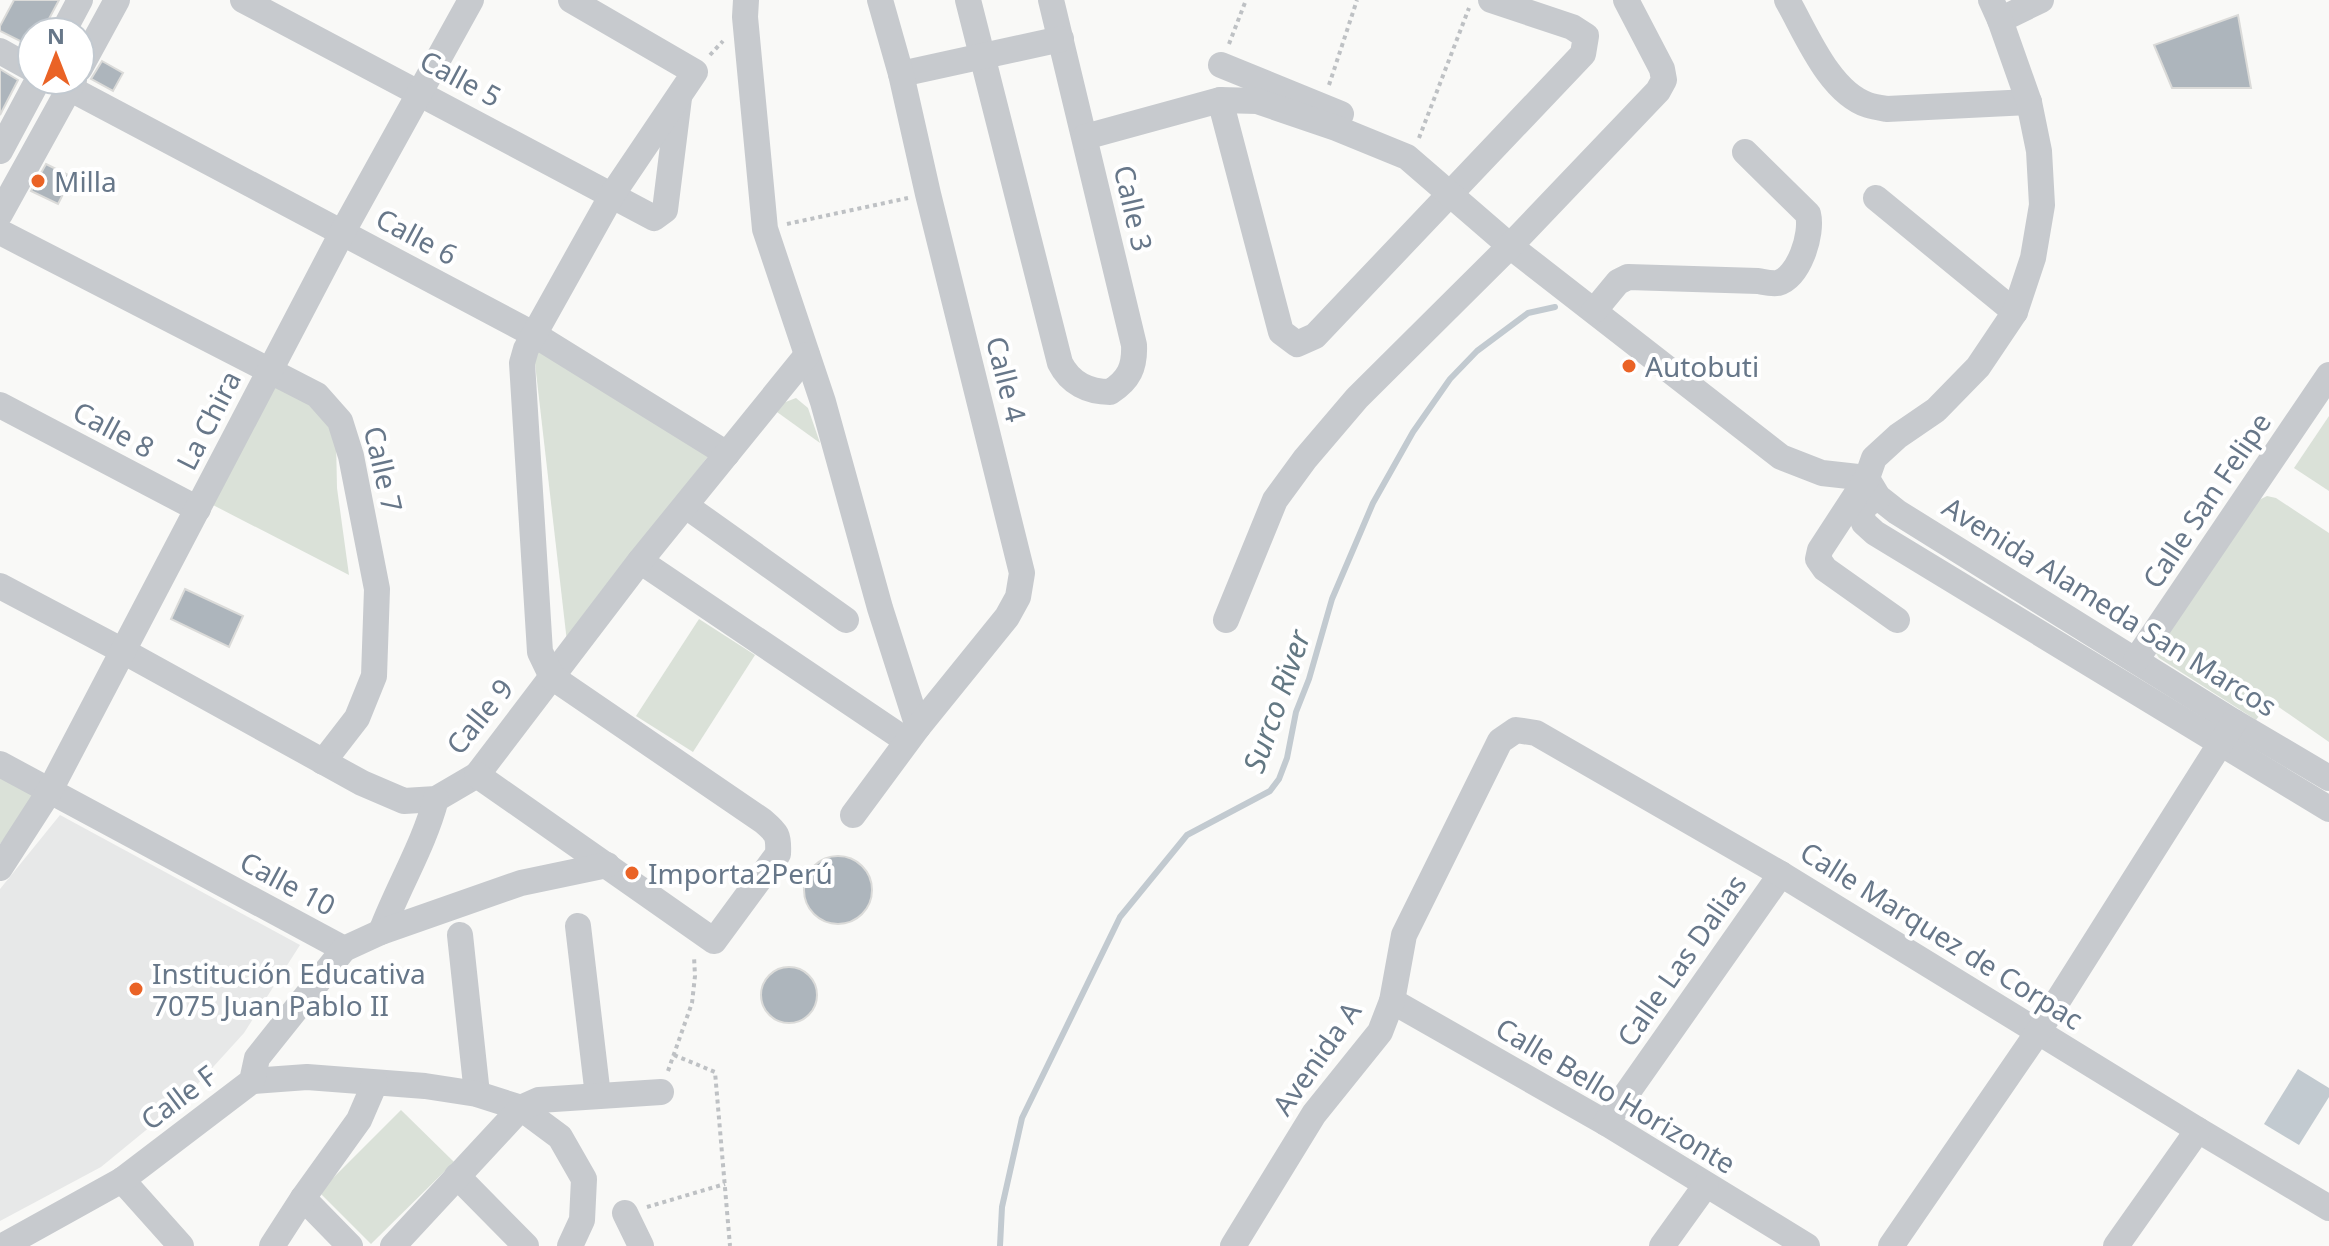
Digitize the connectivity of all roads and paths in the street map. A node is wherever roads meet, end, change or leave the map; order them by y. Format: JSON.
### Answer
{"nodes":[{"id":1,"x":117,"y":0,"type":"edge"},
{"id":2,"x":243,"y":0,"type":"edge"},
{"id":3,"x":471,"y":0,"type":"edge"},
{"id":4,"x":571,"y":0,"type":"edge"},
{"id":5,"x":880,"y":0,"type":"edge"},
{"id":6,"x":968,"y":0,"type":"edge"},
{"id":7,"x":1051,"y":0,"type":"edge"},
{"id":8,"x":1246,"y":0,"type":"edge"},
{"id":9,"x":1357,"y":0,"type":"edge"},
{"id":10,"x":1472,"y":0,"type":"edge"},
{"id":11,"x":1491,"y":0,"type":"edge"},
{"id":12,"x":1626,"y":0,"type":"edge"},
{"id":13,"x":1787,"y":0,"type":"edge"},
{"id":14,"x":2041,"y":0,"type":"edge"},
{"id":15,"x":745,"y":8,"type":"edge"},
{"id":16,"x":1995,"y":10,"type":"edge"},
{"id":17,"x":96,"y":39,"type":"edge"},
{"id":18,"x":1061,"y":39,"type":"junction"},
{"id":19,"x":980,"y":55,"type":"junction"},
{"id":20,"x":1221,"y":65,"type":"joint"},
{"id":21,"x":695,"y":72,"type":"junction"},
{"id":22,"x":901,"y":74,"type":"junction"},
{"id":23,"x":96,"y":92,"type":"edge"},
{"id":24,"x":419,"y":93,"type":"junction"},
{"id":25,"x":679,"y":95,"type":"junction"},
{"id":26,"x":29,"y":96,"type":"edge"},
{"id":27,"x":65,"y":96,"type":"edge"},
{"id":28,"x":1220,"y":100,"type":"junction"},
{"id":29,"x":2029,"y":102,"type":"junction"},
{"id":30,"x":1323,"y":105,"type":"junction"},
{"id":31,"x":1085,"y":137,"type":"junction"},
{"id":32,"x":0,"y":151,"type":"edge"},
{"id":33,"x":1745,"y":152,"type":"dead end"},
{"id":34,"x":1407,"y":157,"type":"junction"},
{"id":35,"x":928,"y":194,"type":"junction"},
{"id":36,"x":612,"y":195,"type":"junction"},
{"id":37,"x":1449,"y":195,"type":"junction"},
{"id":38,"x":1876,"y":198,"type":"dead end"},
{"id":39,"x":0,"y":214,"type":"edge"},
{"id":40,"x":765,"y":229,"type":"junction"},
{"id":41,"x":0,"y":232,"type":"edge"},
{"id":42,"x":342,"y":233,"type":"junction"},
{"id":43,"x":1510,"y":246,"type":"junction"},
{"id":44,"x":1594,"y":311,"type":"junction"},
{"id":45,"x":2015,"y":312,"type":"junction"},
{"id":46,"x":535,"y":335,"type":"junction"},
{"id":47,"x":807,"y":355,"type":"junction"},
{"id":48,"x":269,"y":371,"type":"junction"},
{"id":49,"x":2329,"y":375,"type":"edge"},
{"id":50,"x":0,"y":405,"type":"edge"},
{"id":51,"x":727,"y":454,"type":"junction"},
{"id":52,"x":1872,"y":488,"type":"junction"},
{"id":53,"x":686,"y":506,"type":"junction"},
{"id":54,"x":198,"y":509,"type":"junction"},
{"id":55,"x":640,"y":561,"type":"junction"},
{"id":56,"x":0,"y":586,"type":"edge"},
{"id":57,"x":846,"y":620,"type":"dead end"},
{"id":58,"x":1226,"y":620,"type":"dead end"},
{"id":59,"x":1897,"y":620,"type":"dead end"},
{"id":60,"x":2092,"y":633,"type":"junction"},
{"id":61,"x":123,"y":651,"type":"junction"},
{"id":62,"x":2075,"y":656,"type":"junction"},
{"id":63,"x":2136,"y":660,"type":"junction"},
{"id":64,"x":552,"y":677,"type":"junction"},
{"id":65,"x":1516,"y":730,"type":"joint"},
{"id":66,"x":2228,"y":733,"type":"junction"},
{"id":67,"x":913,"y":734,"type":"junction"},
{"id":68,"x":323,"y":762,"type":"junction"},
{"id":69,"x":0,"y":764,"type":"edge"},
{"id":70,"x":477,"y":775,"type":"junction"},
{"id":71,"x":2329,"y":778,"type":"edge"},
{"id":72,"x":49,"y":792,"type":"junction"},
{"id":73,"x":436,"y":799,"type":"junction"},
{"id":74,"x":2329,"y":809,"type":"edge"},
{"id":75,"x":853,"y":815,"type":"dead end"},
{"id":76,"x":607,"y":865,"type":"junction"},
{"id":77,"x":0,"y":868,"type":"edge"},
{"id":78,"x":1781,"y":874,"type":"junction"},
{"id":79,"x":578,"y":926,"type":"dead end"},
{"id":80,"x":693,"y":926,"type":"junction"},
{"id":81,"x":381,"y":932,"type":"junction"},
{"id":82,"x":460,"y":935,"type":"dead end"},
{"id":83,"x":344,"y":949,"type":"junction"},
{"id":84,"x":1392,"y":1001,"type":"junction"},
{"id":85,"x":2038,"y":1032,"type":"junction"},
{"id":86,"x":674,"y":1055,"type":"junction"},
{"id":87,"x":252,"y":1081,"type":"junction"},
{"id":88,"x":375,"y":1083,"type":"junction"},
{"id":89,"x":661,"y":1092,"type":"joint"},
{"id":90,"x":477,"y":1094,"type":"junction"},
{"id":91,"x":598,"y":1096,"type":"junction"},
{"id":92,"x":521,"y":1108,"type":"junction"},
{"id":93,"x":1606,"y":1123,"type":"junction"},
{"id":94,"x":2198,"y":1130,"type":"junction"},
{"id":95,"x":457,"y":1176,"type":"junction"},
{"id":96,"x":122,"y":1180,"type":"junction"},
{"id":97,"x":725,"y":1184,"type":"junction"},
{"id":98,"x":1706,"y":1185,"type":"junction"},
{"id":99,"x":303,"y":1198,"type":"junction"},
{"id":100,"x":2329,"y":1208,"type":"edge"},
{"id":101,"x":625,"y":1213,"type":"joint"},
{"id":102,"x":32,"y":1239,"type":"edge"},
{"id":103,"x":3,"y":1246,"type":"edge"},
{"id":104,"x":181,"y":1246,"type":"edge"},
{"id":105,"x":272,"y":1246,"type":"edge"},
{"id":106,"x":350,"y":1246,"type":"edge"},
{"id":107,"x":393,"y":1246,"type":"edge"},
{"id":108,"x":526,"y":1246,"type":"edge"},
{"id":109,"x":570,"y":1246,"type":"edge"},
{"id":110,"x":641,"y":1246,"type":"edge"},
{"id":111,"x":730,"y":1246,"type":"edge"},
{"id":112,"x":1233,"y":1246,"type":"edge"},
{"id":113,"x":1662,"y":1246,"type":"edge"},
{"id":114,"x":1807,"y":1246,"type":"edge"},
{"id":115,"x":1891,"y":1246,"type":"edge"},
{"id":116,"x":2116,"y":1246,"type":"edge"}],
"edges":[{"from":1,"to":17,"type":"street"},
{"from":2,"to":24,"type":"street","name":"Calle 5"},
{"from":3,"to":24,"type":"street","name":"La Chira"},
{"from":4,"to":21,"type":"street"},
{"from":5,"to":22,"type":"street","name":"Calle 4"},
{"from":6,"to":19,"type":"street"},
{"from":7,"to":18,"type":"street","name":"Calle 3"},
{"from":8,"to":20,"type":"path"},
{"from":9,"to":30,"type":"path"},
{"from":10,"to":34,"type":"path"},
{"from":11,"to":37,"type":"street"},
{"from":12,"to":43,"type":"street"},
{"from":13,"to":29,"type":"street"},
{"from":14,"to":16,"type":"street"},
{"from":15,"to":21,"type":"path"},
{"from":15,"to":40,"type":"street"},
{"from":16,"to":29,"type":"street"},
{"from":18,"to":19,"type":"street"},
{"from":18,"to":31,"type":"street","name":"Calle 3"},
{"from":19,"to":22,"type":"street"},
{"from":19,"to":31,"type":"street","name":"Calle 3"},
{"from":20,"to":30,"type":"street"},
{"from":21,"to":25,"type":"street"},
{"from":22,"to":35,"type":"street","name":"Calle 4"},
{"from":23,"to":42,"type":"street","name":"Calle 6"},
{"from":24,"to":36,"type":"street","name":"Calle 5"},
{"from":24,"to":42,"type":"street","name":"La Chira"},
{"from":25,"to":36,"type":"street"},
{"from":25,"to":36,"type":"street","name":"Calle 5"},
{"from":26,"to":32,"type":"street"},
{"from":27,"to":39,"type":"street"},
{"from":28,"to":31,"type":"street"},
{"from":28,"to":34,"type":"street"},
{"from":28,"to":37,"type":"street"},
{"from":29,"to":45,"type":"street"},
{"from":30,"to":34,"type":"street"},
{"from":33,"to":44,"type":"street"},
{"from":34,"to":37,"type":"street"},
{"from":35,"to":40,"type":"path"},
{"from":35,"to":67,"type":"street","name":"Calle 4"},
{"from":36,"to":46,"type":"street"},
{"from":37,"to":43,"type":"street"},
{"from":38,"to":45,"type":"street"},
{"from":40,"to":47,"type":"street"},
{"from":41,"to":48,"type":"street","name":"Calle 7"},
{"from":42,"to":46,"type":"street","name":"Calle 6"},
{"from":42,"to":48,"type":"street","name":"La Chira"},
{"from":43,"to":44,"type":"street"},
{"from":43,"to":58,"type":"street"},
{"from":44,"to":52,"type":"street"},
{"from":45,"to":52,"type":"street"},
{"from":46,"to":51,"type":"street","name":"Calle 6"},
{"from":46,"to":64,"type":"street"},
{"from":47,"to":51,"type":"street","name":"Calle 9"},
{"from":47,"to":67,"type":"street"},
{"from":48,"to":54,"type":"street","name":"La Chira"},
{"from":48,"to":68,"type":"street","name":"Calle 7"},
{"from":49,"to":63,"type":"street","name":"Calle San Felipe"},
{"from":50,"to":54,"type":"street","name":"Calle 8"},
{"from":51,"to":53,"type":"street","name":"Calle 9"},
{"from":52,"to":59,"type":"street"},
{"from":52,"to":60,"type":"street","name":"Avenida Alameda San Marcos"},
{"from":52,"to":62,"type":"street"},
{"from":53,"to":55,"type":"street","name":"Calle 9"},
{"from":53,"to":57,"type":"street"},
{"from":54,"to":61,"type":"street","name":"La Chira"},
{"from":55,"to":64,"type":"street","name":"Calle 9"},
{"from":55,"to":67,"type":"street"},
{"from":56,"to":61,"type":"street"},
{"from":60,"to":62,"type":"street"},
{"from":60,"to":63,"type":"street","name":"Avenida Alameda San Marcos"},
{"from":61,"to":68,"type":"street"},
{"from":61,"to":72,"type":"street","name":"La Chira"},
{"from":62,"to":66,"type":"street"},
{"from":63,"to":66,"type":"street","name":"Avenida Alameda San Marcos"},
{"from":64,"to":70,"type":"street","name":"Calle 9"},
{"from":64,"to":80,"type":"street"},
{"from":65,"to":78,"type":"street","name":"Calle Marquez de Corpac"},
{"from":65,"to":84,"type":"street","name":"Avenida A"},
{"from":66,"to":71,"type":"street","name":"Avenida Alameda San Marcos"},
{"from":66,"to":74,"type":"street"},
{"from":66,"to":85,"type":"street"},
{"from":67,"to":75,"type":"street","name":"Calle 4"},
{"from":68,"to":73,"type":"street"},
{"from":69,"to":72,"type":"street","name":"Calle 10"},
{"from":70,"to":73,"type":"street","name":"Calle 9"},
{"from":70,"to":76,"type":"street"},
{"from":72,"to":77,"type":"street","name":"La Chira"},
{"from":72,"to":83,"type":"street","name":"Calle 10"},
{"from":73,"to":81,"type":"street"},
{"from":76,"to":80,"type":"street"},
{"from":76,"to":81,"type":"street","name":"Calle 10"},
{"from":78,"to":85,"type":"street","name":"Calle Marquez de Corpac"},
{"from":78,"to":93,"type":"street","name":"Calle Las Dalias"},
{"from":79,"to":91,"type":"street"},
{"from":80,"to":86,"type":"path"},
{"from":81,"to":83,"type":"street","name":"Calle 10"},
{"from":82,"to":90,"type":"street"},
{"from":83,"to":87,"type":"street","name":"Calle F"},
{"from":84,"to":93,"type":"street","name":"Calle Bello Horizonte"},
{"from":84,"to":112,"type":"street","name":"Avenida A"},
{"from":85,"to":94,"type":"street","name":"Calle Marquez de Corpac"},
{"from":85,"to":115,"type":"street"},
{"from":86,"to":89,"type":"path"},
{"from":86,"to":97,"type":"path"},
{"from":87,"to":88,"type":"street"},
{"from":87,"to":96,"type":"street","name":"Calle F"},
{"from":88,"to":90,"type":"street"},
{"from":88,"to":99,"type":"street"},
{"from":89,"to":91,"type":"street"},
{"from":90,"to":92,"type":"street"},
{"from":91,"to":92,"type":"street"},
{"from":92,"to":95,"type":"street"},
{"from":92,"to":109,"type":"street"},
{"from":93,"to":98,"type":"street","name":"Calle Bello Horizonte"},
{"from":94,"to":100,"type":"street","name":"Calle Marquez de Corpac"},
{"from":94,"to":116,"type":"street"},
{"from":95,"to":107,"type":"street"},
{"from":95,"to":108,"type":"street"},
{"from":96,"to":102,"type":"street","name":"Calle F"},
{"from":96,"to":104,"type":"street"},
{"from":97,"to":101,"type":"path"},
{"from":97,"to":111,"type":"path"},
{"from":98,"to":113,"type":"street"},
{"from":98,"to":114,"type":"street","name":"Calle Bello Horizonte"},
{"from":99,"to":105,"type":"street"},
{"from":99,"to":106,"type":"street"},
{"from":101,"to":110,"type":"street"},
{"from":102,"to":103,"type":"street","name":"Calle F"}]}
